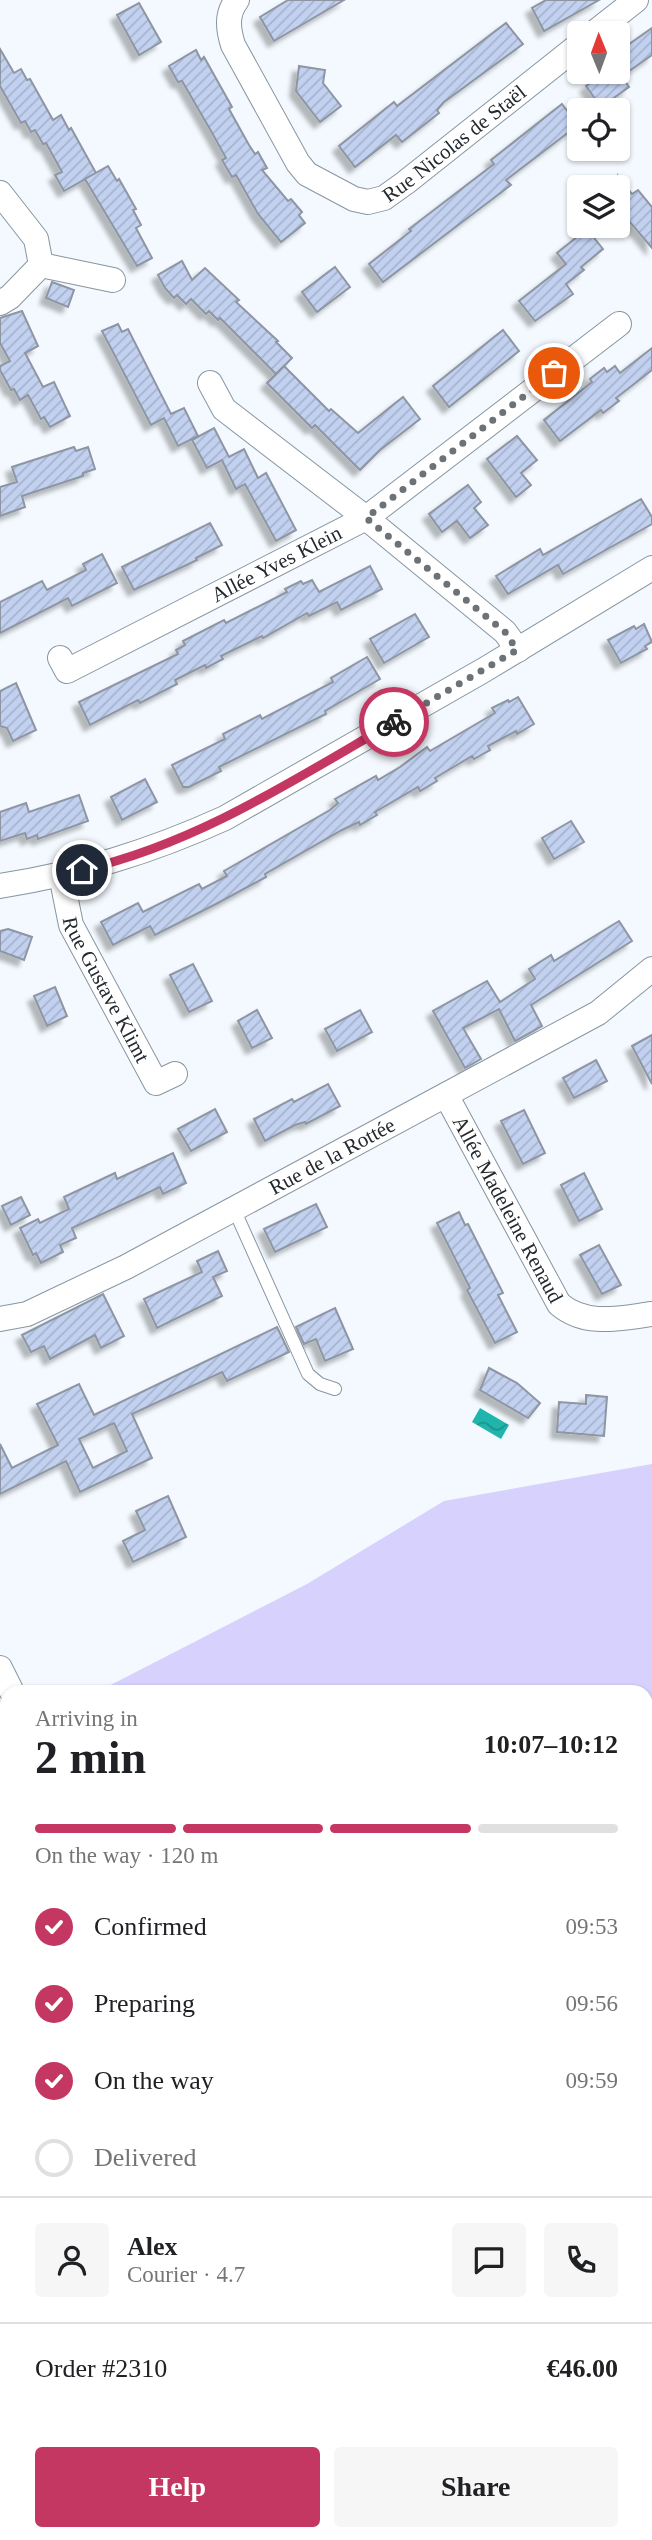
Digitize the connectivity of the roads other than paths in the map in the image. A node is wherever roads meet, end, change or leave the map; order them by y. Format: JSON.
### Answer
{"nodes":[{"id":1,"x":237,"y":0,"type":"edge"},
{"id":2,"x":636,"y":0,"type":"edge"},
{"id":3,"x":609,"y":21,"type":"edge"},
{"id":4,"x":567,"y":55,"type":"edge"},
{"id":5,"x":0,"y":193,"type":"edge"},
{"id":6,"x":41,"y":265,"type":"junction"},
{"id":7,"x":113,"y":280,"type":"dead end"},
{"id":8,"x":0,"y":303,"type":"edge"},
{"id":9,"x":619,"y":324,"type":"dead end"},
{"id":10,"x":210,"y":383,"type":"dead end"},
{"id":11,"x":366,"y":518,"type":"junction"},
{"id":12,"x":652,"y":568,"type":"edge"},
{"id":13,"x":517,"y":650,"type":"junction"},
{"id":14,"x":60,"y":658,"type":"dead end"},
{"id":15,"x":61,"y":874,"type":"junction"},
{"id":16,"x":0,"y":886,"type":"edge"},
{"id":17,"x":652,"y":970,"type":"edge"},
{"id":18,"x":175,"y":1074,"type":"dead end"},
{"id":19,"x":446,"y":1095,"type":"junction"},
{"id":20,"x":234,"y":1209,"type":"junction"},
{"id":21,"x":652,"y":1301,"type":"edge"},
{"id":22,"x":652,"y":1314,"type":"edge"},
{"id":23,"x":619,"y":1318,"type":"junction"},
{"id":24,"x":0,"y":1319,"type":"edge"},
{"id":25,"x":335,"y":1390,"type":"dead end"},
{"id":26,"x":0,"y":1668,"type":"edge"},
{"id":27,"x":8,"y":1685,"type":"edge"}],
"edges":[{"from":1,"to":4,"type":"street","name":"Rue Nicolas de Staël"},
{"from":2,"to":3,"type":"street"},
{"from":5,"to":6,"type":"street"},
{"from":6,"to":7,"type":"street"},
{"from":6,"to":8,"type":"street"},
{"from":9,"to":11,"type":"street","name":"Allée Yves Klein"},
{"from":10,"to":11,"type":"street"},
{"from":11,"to":13,"type":"street"},
{"from":11,"to":14,"type":"street","name":"Allée Yves Klein"},
{"from":12,"to":13,"type":"street"},
{"from":13,"to":15,"type":"street"},
{"from":15,"to":16,"type":"street"},
{"from":15,"to":18,"type":"street","name":"Rue Gustave Klimt"},
{"from":17,"to":19,"type":"street","name":"Rue de la Rottée"},
{"from":19,"to":20,"type":"street","name":"Rue de la Rottée"},
{"from":19,"to":23,"type":"street","name":"Allée Madeleine Renaud"},
{"from":20,"to":24,"type":"street","name":"Rue de la Rottée"},
{"from":20,"to":25,"type":"lane"},
{"from":21,"to":23,"type":"street","name":"Allée Madeleine Renaud"},
{"from":22,"to":23,"type":"street","name":"Allée Madeleine Renaud"},
{"from":26,"to":27,"type":"street"}]}
